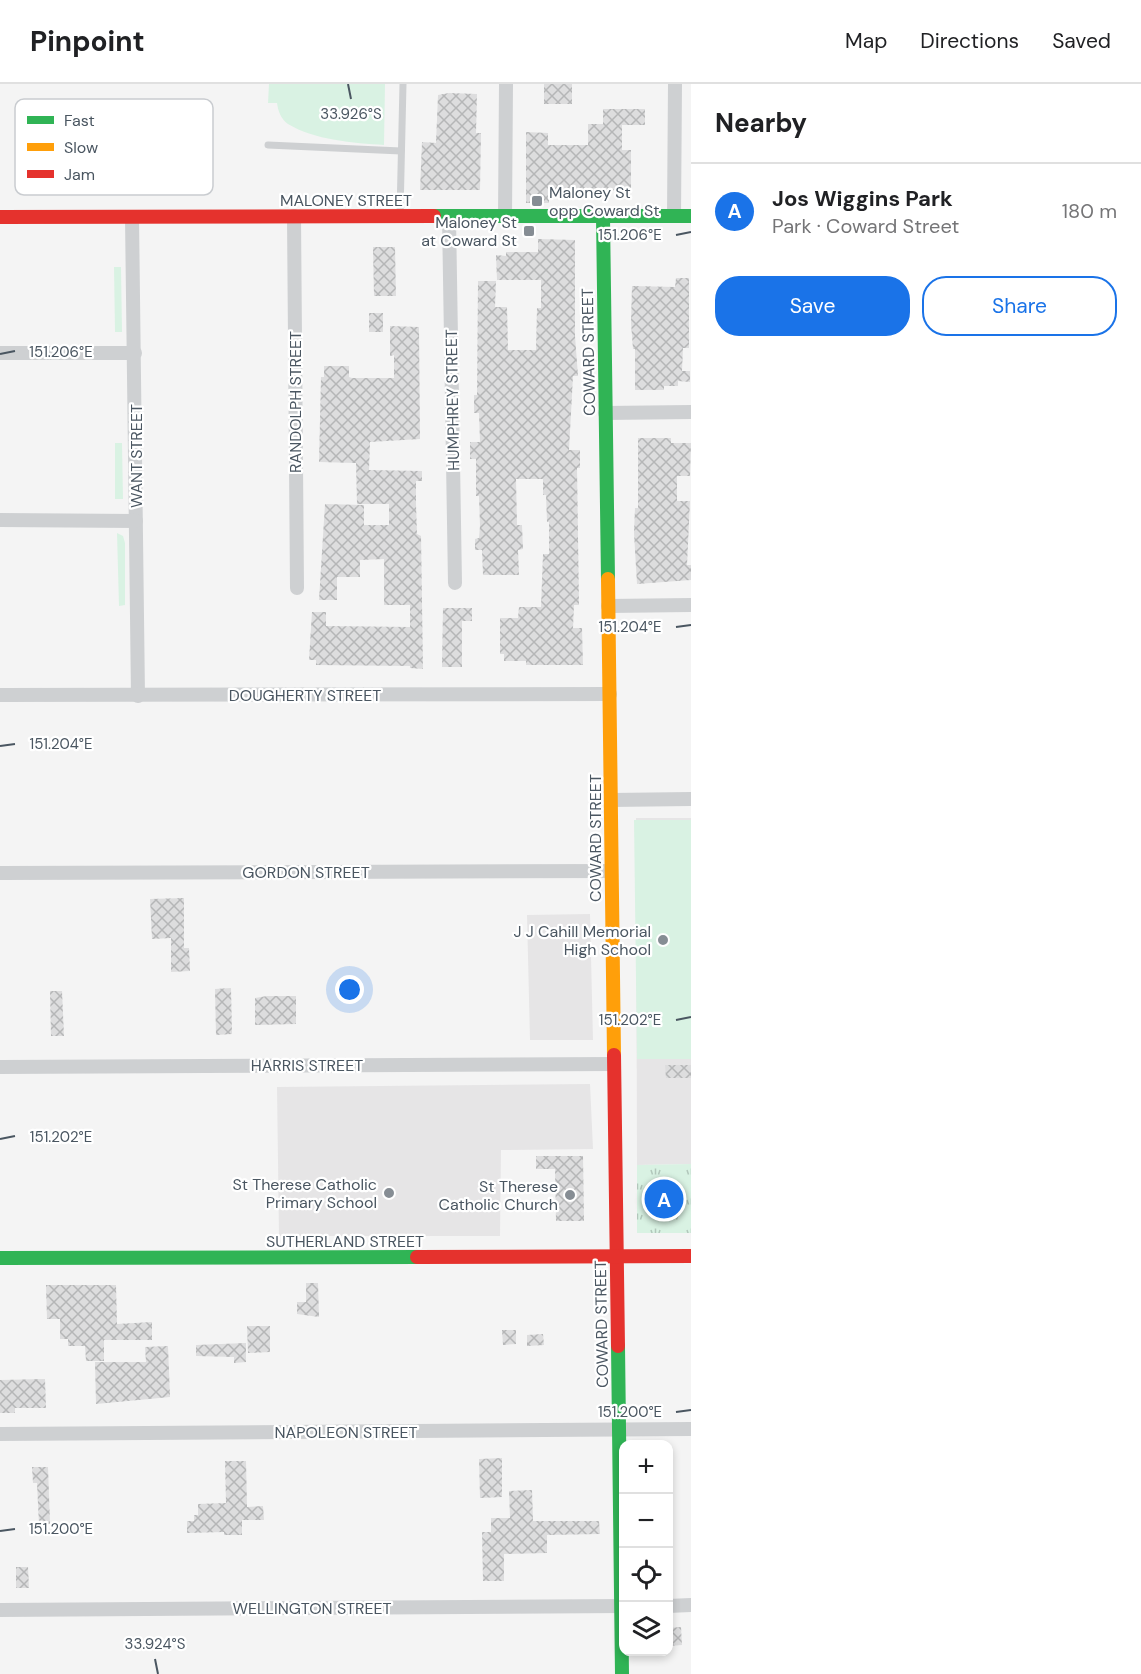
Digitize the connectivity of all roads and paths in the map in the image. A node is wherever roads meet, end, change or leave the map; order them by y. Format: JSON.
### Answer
{"nodes":[{"id":1,"x":403,"y":84,"type":"edge"},
{"id":2,"x":506,"y":84,"type":"edge"},
{"id":3,"x":675,"y":84,"type":"edge"},
{"id":4,"x":268,"y":145,"type":"dead end"},
{"id":5,"x":401,"y":151,"type":"junction"},
{"id":6,"x":294,"y":216,"type":"junction"},
{"id":7,"x":674,"y":216,"type":"junction"},
{"id":8,"x":691,"y":216,"type":"edge"},
{"id":9,"x":0,"y":217,"type":"edge"},
{"id":10,"x":132,"y":217,"type":"junction"},
{"id":11,"x":400,"y":217,"type":"junction"},
{"id":12,"x":449,"y":217,"type":"junction"},
{"id":13,"x":504,"y":217,"type":"junction"},
{"id":14,"x":603,"y":217,"type":"junction"},
{"id":15,"x":0,"y":353,"type":"edge"},
{"id":16,"x":135,"y":353,"type":"junction"},
{"id":17,"x":691,"y":412,"type":"edge"},
{"id":18,"x":605,"y":413,"type":"junction"},
{"id":19,"x":0,"y":520,"type":"edge"},
{"id":20,"x":136,"y":521,"type":"junction"},
{"id":21,"x":455,"y":583,"type":"dead end"},
{"id":22,"x":297,"y":588,"type":"dead end"},
{"id":23,"x":691,"y":605,"type":"edge"},
{"id":24,"x":608,"y":606,"type":"junction"},
{"id":25,"x":610,"y":694,"type":"junction"},
{"id":26,"x":0,"y":695,"type":"edge"},
{"id":27,"x":138,"y":696,"type":"junction"},
{"id":28,"x":691,"y":799,"type":"edge"},
{"id":29,"x":611,"y":800,"type":"junction"},
{"id":30,"x":611,"y":871,"type":"junction"},
{"id":31,"x":0,"y":873,"type":"edge"},
{"id":32,"x":614,"y":1064,"type":"junction"},
{"id":33,"x":0,"y":1067,"type":"edge"},
{"id":34,"x":616,"y":1256,"type":"junction"},
{"id":35,"x":691,"y":1256,"type":"edge"},
{"id":36,"x":0,"y":1258,"type":"edge"},
{"id":37,"x":620,"y":1430,"type":"junction"},
{"id":38,"x":691,"y":1430,"type":"edge"},
{"id":39,"x":0,"y":1434,"type":"edge"},
{"id":40,"x":622,"y":1602,"type":"edge"},
{"id":41,"x":673,"y":1605,"type":"edge"},
{"id":42,"x":691,"y":1605,"type":"edge"},
{"id":43,"x":619,"y":1606,"type":"edge"},
{"id":44,"x":0,"y":1610,"type":"edge"},
{"id":45,"x":622,"y":1656,"type":"edge"},
{"id":46,"x":622,"y":1674,"type":"edge"}],
"edges":[{"from":1,"to":5,"type":"lane"},
{"from":2,"to":13,"type":"street"},
{"from":3,"to":7,"type":"street"},
{"from":4,"to":5,"type":"lane"},
{"from":5,"to":11,"type":"lane"},
{"from":6,"to":10,"type":"street","name":"MALONEY STREET"},
{"from":6,"to":11,"type":"street","name":"MALONEY STREET"},
{"from":6,"to":22,"type":"street","name":"RANDOLPH STREET"},
{"from":7,"to":8,"type":"street","name":"MALONEY STREET"},
{"from":7,"to":14,"type":"street","name":"MALONEY STREET"},
{"from":9,"to":10,"type":"street","name":"MALONEY STREET"},
{"from":10,"to":16,"type":"street","name":"WANT STREET"},
{"from":11,"to":12,"type":"street","name":"MALONEY STREET"},
{"from":12,"to":13,"type":"street","name":"MALONEY STREET"},
{"from":12,"to":21,"type":"street","name":"HUMPHREY STREET"},
{"from":13,"to":14,"type":"street","name":"MALONEY STREET"},
{"from":14,"to":18,"type":"street","name":"COWARD STREET"},
{"from":15,"to":16,"type":"street"},
{"from":16,"to":20,"type":"street","name":"WANT STREET"},
{"from":17,"to":18,"type":"street"},
{"from":18,"to":24,"type":"street","name":"COWARD STREET"},
{"from":19,"to":20,"type":"street"},
{"from":20,"to":27,"type":"street","name":"WANT STREET"},
{"from":23,"to":24,"type":"street"},
{"from":24,"to":25,"type":"street","name":"COWARD STREET"},
{"from":25,"to":27,"type":"street","name":"DOUGHERTY STREET"},
{"from":25,"to":29,"type":"street","name":"COWARD STREET"},
{"from":26,"to":27,"type":"street","name":"DOUGHERTY STREET"},
{"from":28,"to":29,"type":"street"},
{"from":29,"to":30,"type":"street","name":"COWARD STREET"},
{"from":30,"to":31,"type":"street","name":"GORDON STREET"},
{"from":30,"to":32,"type":"street","name":"COWARD STREET"},
{"from":32,"to":33,"type":"street","name":"HARRIS STREET"},
{"from":32,"to":34,"type":"street","name":"COWARD STREET"},
{"from":34,"to":35,"type":"street","name":"SUTHERLAND STREET"},
{"from":34,"to":36,"type":"street","name":"SUTHERLAND STREET"},
{"from":34,"to":37,"type":"street","name":"COWARD STREET"},
{"from":37,"to":38,"type":"street","name":"NAPOLEON STREET"},
{"from":37,"to":39,"type":"street","name":"NAPOLEON STREET"},
{"from":37,"to":40,"type":"street","name":"COWARD STREET"},
{"from":41,"to":42,"type":"street"},
{"from":43,"to":44,"type":"street","name":"WELLINGTON STREET"},
{"from":45,"to":46,"type":"street","name":"COWARD STREET"}]}
